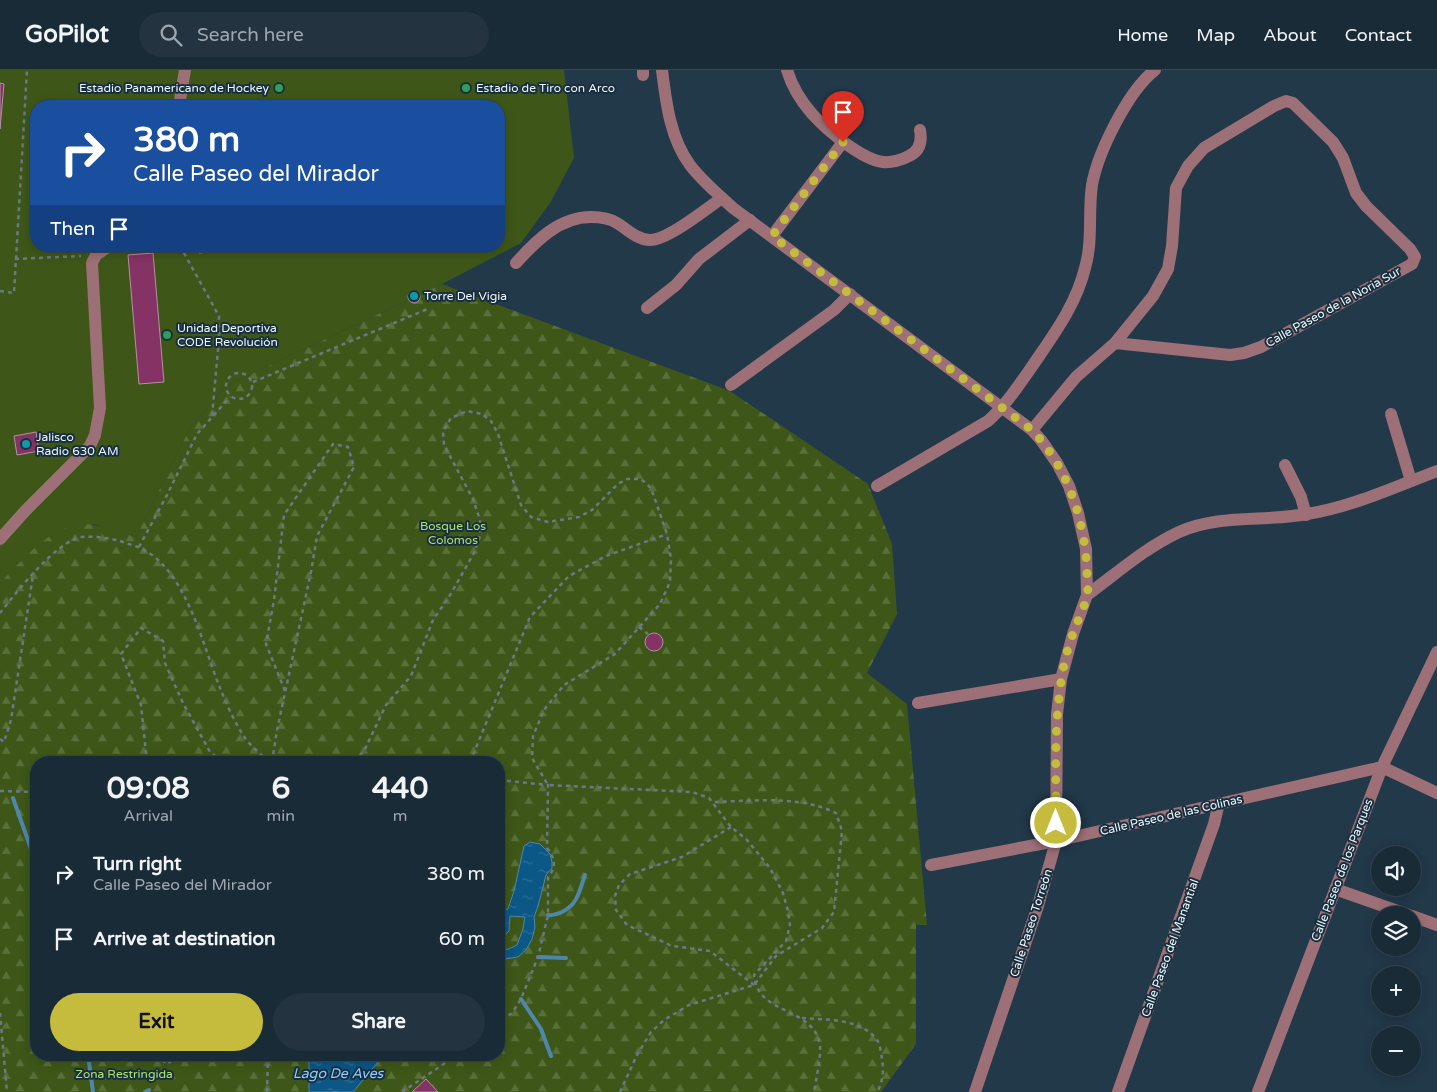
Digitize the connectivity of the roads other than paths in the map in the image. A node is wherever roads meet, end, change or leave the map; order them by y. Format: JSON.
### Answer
{"nodes":[{"id":1,"x":185,"y":70,"type":"edge"},
{"id":2,"x":662,"y":70,"type":"edge"},
{"id":3,"x":787,"y":70,"type":"edge"},
{"id":4,"x":1155,"y":70,"type":"edge"},
{"id":5,"x":180,"y":100,"type":"edge"},
{"id":6,"x":920,"y":130,"type":"dead end"},
{"id":7,"x":843,"y":142,"type":"junction"},
{"id":8,"x":722,"y":198,"type":"junction"},
{"id":9,"x":750,"y":220,"type":"junction"},
{"id":10,"x":772,"y":236,"type":"junction"},
{"id":11,"x":101,"y":252,"type":"edge"},
{"id":12,"x":516,"y":264,"type":"dead end"},
{"id":13,"x":850,"y":294,"type":"junction"},
{"id":14,"x":647,"y":308,"type":"dead end"},
{"id":15,"x":1115,"y":342,"type":"junction"},
{"id":16,"x":731,"y":385,"type":"dead end"},
{"id":17,"x":1003,"y":408,"type":"junction"},
{"id":18,"x":1392,"y":414,"type":"dead end"},
{"id":19,"x":1032,"y":430,"type":"junction"},
{"id":20,"x":1285,"y":465,"type":"dead end"},
{"id":21,"x":1437,"y":471,"type":"edge"},
{"id":22,"x":1411,"y":481,"type":"junction"},
{"id":23,"x":877,"y":486,"type":"dead end"},
{"id":24,"x":1306,"y":515,"type":"junction"},
{"id":25,"x":0,"y":539,"type":"edge"},
{"id":26,"x":1087,"y":595,"type":"junction"},
{"id":27,"x":1437,"y":652,"type":"edge"},
{"id":28,"x":1061,"y":680,"type":"junction"},
{"id":29,"x":918,"y":703,"type":"dead end"},
{"id":30,"x":1382,"y":767,"type":"junction"},
{"id":31,"x":1437,"y":793,"type":"edge"},
{"id":32,"x":1219,"y":803,"type":"junction"},
{"id":33,"x":1056,"y":841,"type":"junction"},
{"id":34,"x":931,"y":866,"type":"dead end"},
{"id":35,"x":1335,"y":889,"type":"junction"},
{"id":36,"x":1383,"y":906,"type":"edge"},
{"id":37,"x":1421,"y":919,"type":"edge"},
{"id":38,"x":1437,"y":925,"type":"edge"},
{"id":39,"x":975,"y":1092,"type":"edge"},
{"id":40,"x":1118,"y":1092,"type":"edge"},
{"id":41,"x":1258,"y":1092,"type":"edge"}],
"edges":[{"from":1,"to":5,"type":"street"},
{"from":2,"to":8,"type":"street","name":"Calle Paseo Torreón"},
{"from":3,"to":7,"type":"street"},
{"from":4,"to":17,"type":"street"},
{"from":6,"to":7,"type":"street"},
{"from":7,"to":10,"type":"street"},
{"from":8,"to":9,"type":"street","name":"Calle Paseo Torreón"},
{"from":8,"to":12,"type":"street"},
{"from":9,"to":10,"type":"street","name":"Calle Paseo Torreón"},
{"from":9,"to":14,"type":"street"},
{"from":10,"to":13,"type":"street","name":"Calle Paseo Torreón"},
{"from":11,"to":25,"type":"street"},
{"from":13,"to":16,"type":"street"},
{"from":13,"to":17,"type":"street","name":"Calle Paseo Torreón"},
{"from":15,"to":15,"type":"street","name":"Calle Paseo de la Noria Sur"},
{"from":15,"to":19,"type":"street"},
{"from":17,"to":19,"type":"street","name":"Calle Paseo Torreón"},
{"from":17,"to":23,"type":"street"},
{"from":18,"to":22,"type":"street"},
{"from":19,"to":26,"type":"street","name":"Calle Paseo Torreón"},
{"from":20,"to":24,"type":"street"},
{"from":21,"to":22,"type":"street"},
{"from":22,"to":24,"type":"street"},
{"from":24,"to":26,"type":"street"},
{"from":26,"to":28,"type":"street","name":"Calle Paseo Torreón"},
{"from":27,"to":30,"type":"street","name":"Calle Paseo de los Parques"},
{"from":28,"to":29,"type":"street"},
{"from":28,"to":33,"type":"street","name":"Calle Paseo Torreón"},
{"from":30,"to":31,"type":"street"},
{"from":30,"to":32,"type":"street","name":"Calle Paseo de las Colinas"},
{"from":30,"to":35,"type":"street","name":"Calle Paseo de los Parques"},
{"from":32,"to":33,"type":"street","name":"Calle Paseo de las Colinas"},
{"from":32,"to":40,"type":"street","name":"Calle Paseo del Manantial"},
{"from":33,"to":34,"type":"street","name":"Calle Paseo de las Colinas"},
{"from":33,"to":39,"type":"street","name":"Calle Paseo Torreón"},
{"from":35,"to":36,"type":"street"},
{"from":35,"to":41,"type":"street","name":"Calle Paseo de los Parques"},
{"from":37,"to":38,"type":"street"}]}
